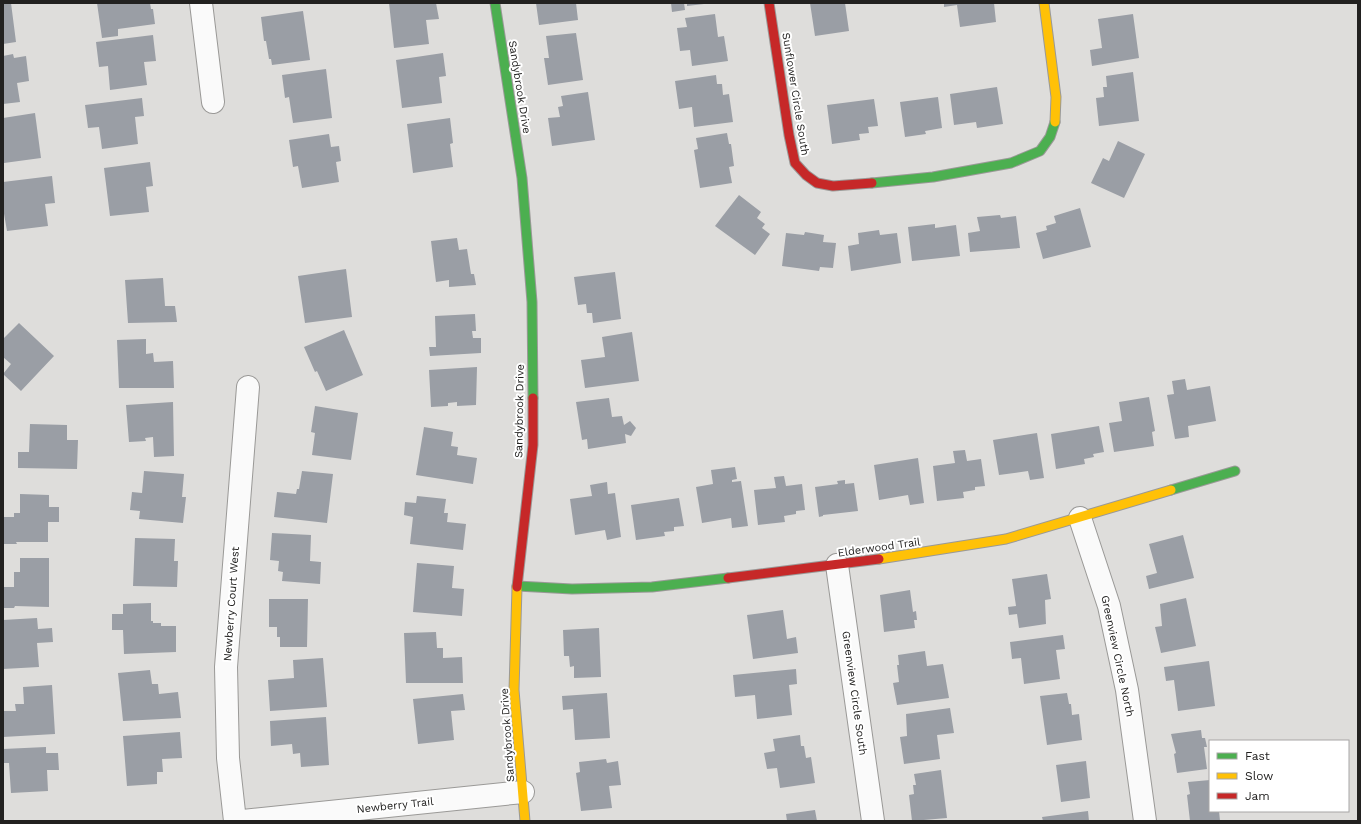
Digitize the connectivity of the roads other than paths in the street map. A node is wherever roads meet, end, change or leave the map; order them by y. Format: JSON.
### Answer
{"nodes":[{"id":1,"x":201,"y":3,"type":"edge"},
{"id":2,"x":495,"y":3,"type":"edge"},
{"id":3,"x":769,"y":3,"type":"edge"},
{"id":4,"x":1044,"y":3,"type":"edge"},
{"id":5,"x":213,"y":102,"type":"dead end"},
{"id":6,"x":248,"y":387,"type":"dead end"},
{"id":7,"x":1235,"y":471,"type":"dead end"},
{"id":8,"x":1080,"y":518,"type":"junction"},
{"id":9,"x":837,"y":565,"type":"junction"},
{"id":10,"x":517,"y":586,"type":"junction"},
{"id":11,"x":523,"y":792,"type":"junction"},
{"id":12,"x":235,"y":821,"type":"edge"},
{"id":13,"x":243,"y":821,"type":"edge"},
{"id":14,"x":525,"y":821,"type":"edge"},
{"id":15,"x":873,"y":821,"type":"edge"},
{"id":16,"x":1145,"y":821,"type":"edge"}],
"edges":[{"from":1,"to":5,"type":"street"},
{"from":2,"to":10,"type":"street","name":"Sandybrook Drive"},
{"from":3,"to":4,"type":"street","name":"Sunflower Circle South"},
{"from":6,"to":12,"type":"street","name":"Newberry Court West"},
{"from":7,"to":8,"type":"street","name":"Elderwood Trail"},
{"from":8,"to":9,"type":"street","name":"Elderwood Trail"},
{"from":8,"to":16,"type":"street","name":"Greenview Circle North"},
{"from":9,"to":10,"type":"street","name":"Elderwood Trail"},
{"from":9,"to":15,"type":"street","name":"Greenview Circle South"},
{"from":10,"to":11,"type":"street","name":"Sandybrook Drive"},
{"from":11,"to":13,"type":"street","name":"Newberry Trail"},
{"from":11,"to":14,"type":"street","name":"Sandybrook Drive"}]}
